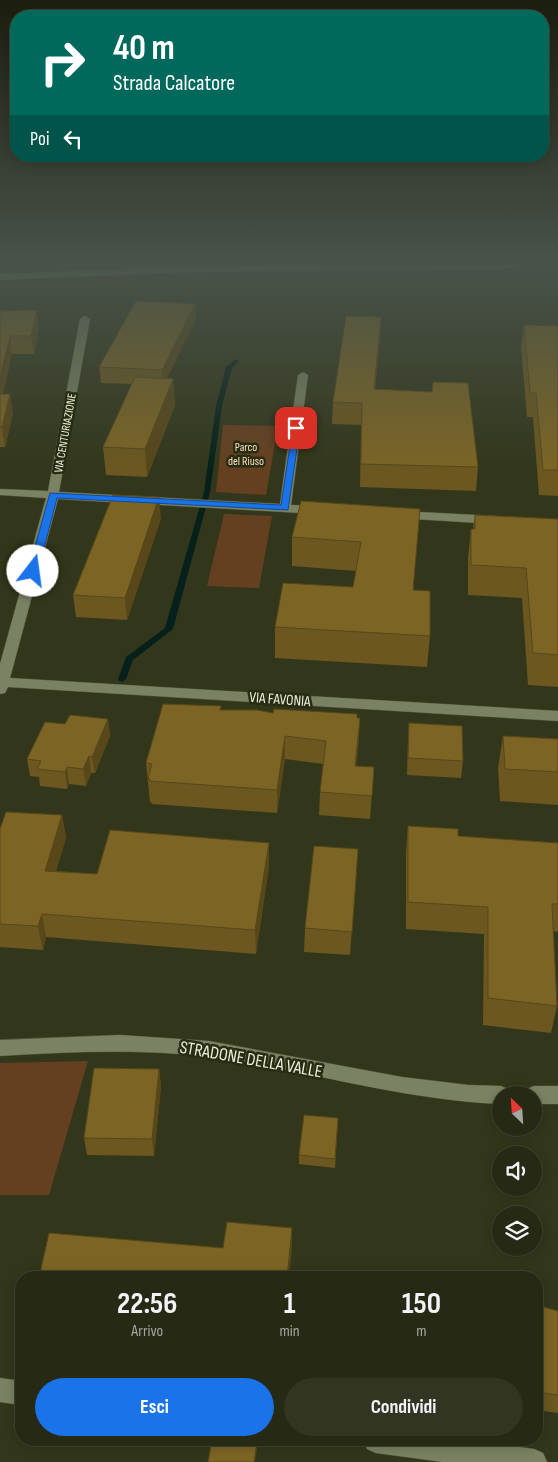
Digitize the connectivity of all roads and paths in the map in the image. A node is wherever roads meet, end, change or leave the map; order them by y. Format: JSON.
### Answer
{"nodes":[{"id":1,"x":82,"y":334,"type":"edge"},
{"id":2,"x":303,"y":375,"type":"dead end"},
{"id":3,"x":0,"y":492,"type":"edge"},
{"id":4,"x":54,"y":495,"type":"junction"},
{"id":5,"x":285,"y":508,"type":"junction"},
{"id":6,"x":334,"y":511,"type":"edge"},
{"id":7,"x":392,"y":514,"type":"edge"},
{"id":8,"x":509,"y":521,"type":"edge"},
{"id":9,"x":1,"y":686,"type":"edge"},
{"id":10,"x":558,"y":716,"type":"edge"},
{"id":11,"x":0,"y":1048,"type":"edge"},
{"id":12,"x":492,"y":1094,"type":"edge"},
{"id":13,"x":542,"y":1095,"type":"edge"},
{"id":14,"x":558,"y":1095,"type":"edge"},
{"id":15,"x":0,"y":1390,"type":"edge"},
{"id":16,"x":15,"y":1392,"type":"edge"},
{"id":17,"x":419,"y":1446,"type":"edge"},
{"id":18,"x":534,"y":1462,"type":"edge"}],
"edges":[{"from":1,"to":4,"type":"street","name":"VIA CENTURIAZIONE"},
{"from":2,"to":5,"type":"street"},
{"from":3,"to":4,"type":"street"},
{"from":4,"to":5,"type":"street"},
{"from":4,"to":9,"type":"street","name":"VIA CENTURIAZIONE"},
{"from":5,"to":6,"type":"street"},
{"from":7,"to":8,"type":"street"},
{"from":9,"to":10,"type":"street","name":"VIA FAVONIA"},
{"from":11,"to":12,"type":"street","name":"STRADONE DELLA VALLE"},
{"from":13,"to":14,"type":"street"},
{"from":15,"to":16,"type":"street"},
{"from":17,"to":18,"type":"street"}]}
